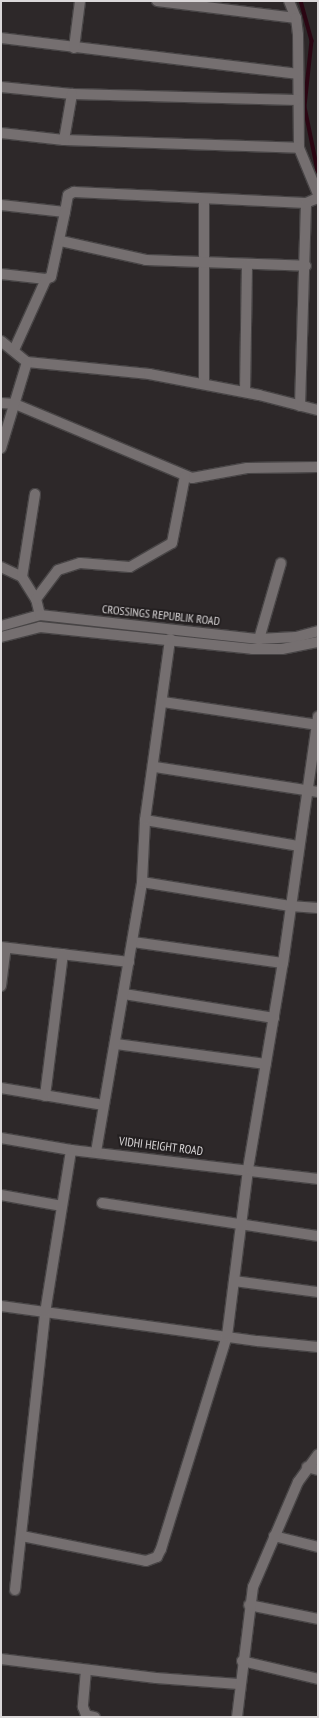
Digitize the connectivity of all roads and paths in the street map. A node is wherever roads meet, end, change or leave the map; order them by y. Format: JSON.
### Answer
{"nodes":[{"id":1,"x":80,"y":1,"type":"edge"},
{"id":2,"x":157,"y":1,"type":"edge"},
{"id":3,"x":289,"y":1,"type":"edge"},
{"id":4,"x":296,"y":18,"type":"junction"},
{"id":5,"x":1,"y":38,"type":"edge"},
{"id":6,"x":74,"y":48,"type":"junction"},
{"id":7,"x":298,"y":74,"type":"junction"},
{"id":8,"x":1,"y":87,"type":"edge"},
{"id":9,"x":72,"y":94,"type":"junction"},
{"id":10,"x":297,"y":100,"type":"junction"},
{"id":11,"x":1,"y":133,"type":"edge"},
{"id":12,"x":64,"y":140,"type":"junction"},
{"id":13,"x":299,"y":148,"type":"junction"},
{"id":14,"x":318,"y":194,"type":"edge"},
{"id":15,"x":318,"y":198,"type":"edge"},
{"id":16,"x":204,"y":200,"type":"junction"},
{"id":17,"x":306,"y":203,"type":"junction"},
{"id":18,"x":1,"y":206,"type":"edge"},
{"id":19,"x":64,"y":212,"type":"junction"},
{"id":20,"x":61,"y":241,"type":"junction"},
{"id":21,"x":203,"y":262,"type":"junction"},
{"id":22,"x":247,"y":264,"type":"junction"},
{"id":23,"x":306,"y":266,"type":"junction"},
{"id":24,"x":1,"y":274,"type":"edge"},
{"id":25,"x":46,"y":279,"type":"junction"},
{"id":26,"x":1,"y":341,"type":"edge"},
{"id":27,"x":14,"y":350,"type":"junction"},
{"id":28,"x":27,"y":362,"type":"junction"},
{"id":29,"x":204,"y":383,"type":"junction"},
{"id":30,"x":245,"y":392,"type":"junction"},
{"id":31,"x":1,"y":403,"type":"edge"},
{"id":32,"x":15,"y":404,"type":"junction"},
{"id":33,"x":300,"y":406,"type":"junction"},
{"id":34,"x":318,"y":410,"type":"edge"},
{"id":35,"x":1,"y":448,"type":"edge"},
{"id":36,"x":318,"y":467,"type":"edge"},
{"id":37,"x":185,"y":476,"type":"junction"},
{"id":38,"x":35,"y":494,"type":"dead end"},
{"id":39,"x":281,"y":563,"type":"dead end"},
{"id":40,"x":1,"y":567,"type":"edge"},
{"id":41,"x":22,"y":576,"type":"junction"},
{"id":42,"x":36,"y":599,"type":"junction"},
{"id":43,"x":40,"y":615,"type":"junction"},
{"id":44,"x":1,"y":626,"type":"edge"},
{"id":45,"x":318,"y":631,"type":"edge"},
{"id":46,"x":1,"y":637,"type":"edge"},
{"id":47,"x":170,"y":639,"type":"junction"},
{"id":48,"x":259,"y":639,"type":"junction"},
{"id":49,"x":318,"y":642,"type":"edge"},
{"id":50,"x":163,"y":702,"type":"junction"},
{"id":51,"x":318,"y":722,"type":"edge"},
{"id":52,"x":154,"y":767,"type":"junction"},
{"id":53,"x":307,"y":792,"type":"junction"},
{"id":54,"x":318,"y":792,"type":"edge"},
{"id":55,"x":145,"y":820,"type":"junction"},
{"id":56,"x":298,"y":846,"type":"junction"},
{"id":57,"x":142,"y":882,"type":"junction"},
{"id":58,"x":290,"y":906,"type":"junction"},
{"id":59,"x":318,"y":908,"type":"edge"},
{"id":60,"x":133,"y":942,"type":"junction"},
{"id":61,"x":4,"y":948,"type":"edge"},
{"id":62,"x":63,"y":954,"type":"junction"},
{"id":63,"x":130,"y":962,"type":"junction"},
{"id":64,"x":283,"y":963,"type":"junction"},
{"id":65,"x":1,"y":986,"type":"edge"},
{"id":66,"x":124,"y":994,"type":"junction"},
{"id":67,"x":274,"y":1018,"type":"junction"},
{"id":68,"x":116,"y":1044,"type":"junction"},
{"id":69,"x":266,"y":1064,"type":"junction"},
{"id":70,"x":1,"y":1088,"type":"edge"},
{"id":71,"x":45,"y":1096,"type":"junction"},
{"id":72,"x":104,"y":1105,"type":"junction"},
{"id":73,"x":1,"y":1138,"type":"edge"},
{"id":74,"x":70,"y":1150,"type":"junction"},
{"id":75,"x":96,"y":1152,"type":"junction"},
{"id":76,"x":248,"y":1169,"type":"junction"},
{"id":77,"x":318,"y":1179,"type":"edge"},
{"id":78,"x":1,"y":1195,"type":"edge"},
{"id":79,"x":102,"y":1204,"type":"dead end"},
{"id":80,"x":62,"y":1206,"type":"junction"},
{"id":81,"x":242,"y":1226,"type":"junction"},
{"id":82,"x":318,"y":1236,"type":"edge"},
{"id":83,"x":234,"y":1281,"type":"junction"},
{"id":84,"x":318,"y":1292,"type":"edge"},
{"id":85,"x":1,"y":1306,"type":"edge"},
{"id":86,"x":45,"y":1313,"type":"junction"},
{"id":87,"x":227,"y":1336,"type":"junction"},
{"id":88,"x":318,"y":1347,"type":"edge"},
{"id":89,"x":318,"y":1454,"type":"edge"},
{"id":90,"x":307,"y":1467,"type":"junction"},
{"id":91,"x":318,"y":1470,"type":"edge"},
{"id":92,"x":22,"y":1536,"type":"junction"},
{"id":93,"x":274,"y":1536,"type":"junction"},
{"id":94,"x":318,"y":1548,"type":"edge"},
{"id":95,"x":15,"y":1590,"type":"dead end"},
{"id":96,"x":249,"y":1605,"type":"junction"},
{"id":97,"x":318,"y":1619,"type":"edge"},
{"id":98,"x":1,"y":1659,"type":"edge"},
{"id":99,"x":242,"y":1661,"type":"junction"},
{"id":100,"x":86,"y":1670,"type":"junction"},
{"id":101,"x":318,"y":1679,"type":"edge"},
{"id":102,"x":240,"y":1684,"type":"junction"},
{"id":103,"x":95,"y":1717,"type":"edge"},
{"id":104,"x":237,"y":1717,"type":"edge"}],
"edges":[{"from":1,"to":6,"type":"street"},
{"from":2,"to":4,"type":"street"},
{"from":3,"to":4,"type":"street"},
{"from":4,"to":7,"type":"street"},
{"from":5,"to":6,"type":"street"},
{"from":6,"to":7,"type":"street"},
{"from":7,"to":10,"type":"street"},
{"from":8,"to":9,"type":"street"},
{"from":9,"to":10,"type":"street"},
{"from":9,"to":12,"type":"street"},
{"from":10,"to":13,"type":"street"},
{"from":11,"to":12,"type":"street"},
{"from":12,"to":13,"type":"street"},
{"from":13,"to":14,"type":"street"},
{"from":15,"to":17,"type":"street"},
{"from":16,"to":17,"type":"street"},
{"from":16,"to":19,"type":"street"},
{"from":16,"to":21,"type":"street"},
{"from":17,"to":23,"type":"street"},
{"from":18,"to":19,"type":"street"},
{"from":19,"to":20,"type":"street"},
{"from":20,"to":21,"type":"street"},
{"from":20,"to":25,"type":"street"},
{"from":21,"to":22,"type":"street"},
{"from":21,"to":29,"type":"street"},
{"from":22,"to":23,"type":"street"},
{"from":22,"to":30,"type":"street"},
{"from":23,"to":33,"type":"street"},
{"from":24,"to":25,"type":"street"},
{"from":25,"to":27,"type":"street"},
{"from":26,"to":27,"type":"street"},
{"from":27,"to":28,"type":"street"},
{"from":28,"to":29,"type":"street"},
{"from":28,"to":32,"type":"street"},
{"from":29,"to":30,"type":"street"},
{"from":30,"to":33,"type":"street"},
{"from":31,"to":32,"type":"street"},
{"from":32,"to":35,"type":"street"},
{"from":32,"to":37,"type":"street"},
{"from":33,"to":34,"type":"street"},
{"from":36,"to":37,"type":"street"},
{"from":37,"to":42,"type":"street"},
{"from":38,"to":41,"type":"street"},
{"from":39,"to":48,"type":"street"},
{"from":40,"to":41,"type":"street"},
{"from":41,"to":42,"type":"street"},
{"from":42,"to":43,"type":"street"},
{"from":43,"to":44,"type":"street","name":"CROSSINGS REPUBLIK ROAD"},
{"from":43,"to":48,"type":"street","name":"CROSSINGS REPUBLIK ROAD"},
{"from":45,"to":48,"type":"street","name":"CROSSINGS REPUBLIK ROAD"},
{"from":46,"to":47,"type":"street"},
{"from":47,"to":49,"type":"street"},
{"from":47,"to":50,"type":"street"},
{"from":50,"to":51,"type":"street"},
{"from":50,"to":52,"type":"street"},
{"from":51,"to":53,"type":"street"},
{"from":52,"to":53,"type":"street"},
{"from":52,"to":55,"type":"street"},
{"from":53,"to":54,"type":"street"},
{"from":53,"to":56,"type":"street"},
{"from":55,"to":56,"type":"street"},
{"from":55,"to":57,"type":"street"},
{"from":56,"to":58,"type":"street"},
{"from":57,"to":58,"type":"street"},
{"from":57,"to":60,"type":"street"},
{"from":58,"to":59,"type":"street"},
{"from":58,"to":64,"type":"street"},
{"from":60,"to":63,"type":"street"},
{"from":60,"to":64,"type":"street"},
{"from":61,"to":62,"type":"street"},
{"from":61,"to":65,"type":"street"},
{"from":62,"to":63,"type":"street"},
{"from":62,"to":71,"type":"street"},
{"from":63,"to":66,"type":"street"},
{"from":64,"to":67,"type":"street"},
{"from":66,"to":67,"type":"street"},
{"from":66,"to":68,"type":"street"},
{"from":67,"to":69,"type":"street"},
{"from":68,"to":69,"type":"street"},
{"from":68,"to":72,"type":"street"},
{"from":69,"to":76,"type":"street"},
{"from":70,"to":71,"type":"street"},
{"from":71,"to":72,"type":"street"},
{"from":72,"to":75,"type":"street"},
{"from":73,"to":74,"type":"street","name":"VIDHI HEIGHT ROAD"},
{"from":74,"to":75,"type":"street","name":"VIDHI HEIGHT ROAD"},
{"from":74,"to":80,"type":"street"},
{"from":75,"to":76,"type":"street","name":"VIDHI HEIGHT ROAD"},
{"from":76,"to":77,"type":"street","name":"VIDHI HEIGHT ROAD"},
{"from":76,"to":81,"type":"street"},
{"from":78,"to":80,"type":"street"},
{"from":79,"to":81,"type":"street"},
{"from":80,"to":86,"type":"street"},
{"from":81,"to":82,"type":"street"},
{"from":81,"to":83,"type":"street"},
{"from":83,"to":84,"type":"street"},
{"from":83,"to":87,"type":"street"},
{"from":85,"to":86,"type":"street"},
{"from":86,"to":87,"type":"street"},
{"from":86,"to":92,"type":"street"},
{"from":87,"to":88,"type":"street"},
{"from":87,"to":92,"type":"street"},
{"from":89,"to":90,"type":"street"},
{"from":90,"to":91,"type":"street"},
{"from":90,"to":93,"type":"street"},
{"from":92,"to":95,"type":"street"},
{"from":93,"to":94,"type":"street"},
{"from":93,"to":96,"type":"street"},
{"from":96,"to":97,"type":"street"},
{"from":96,"to":99,"type":"street"},
{"from":98,"to":100,"type":"street"},
{"from":99,"to":101,"type":"street"},
{"from":99,"to":102,"type":"street"},
{"from":100,"to":102,"type":"street"},
{"from":100,"to":103,"type":"street"},
{"from":102,"to":104,"type":"street"}]}
